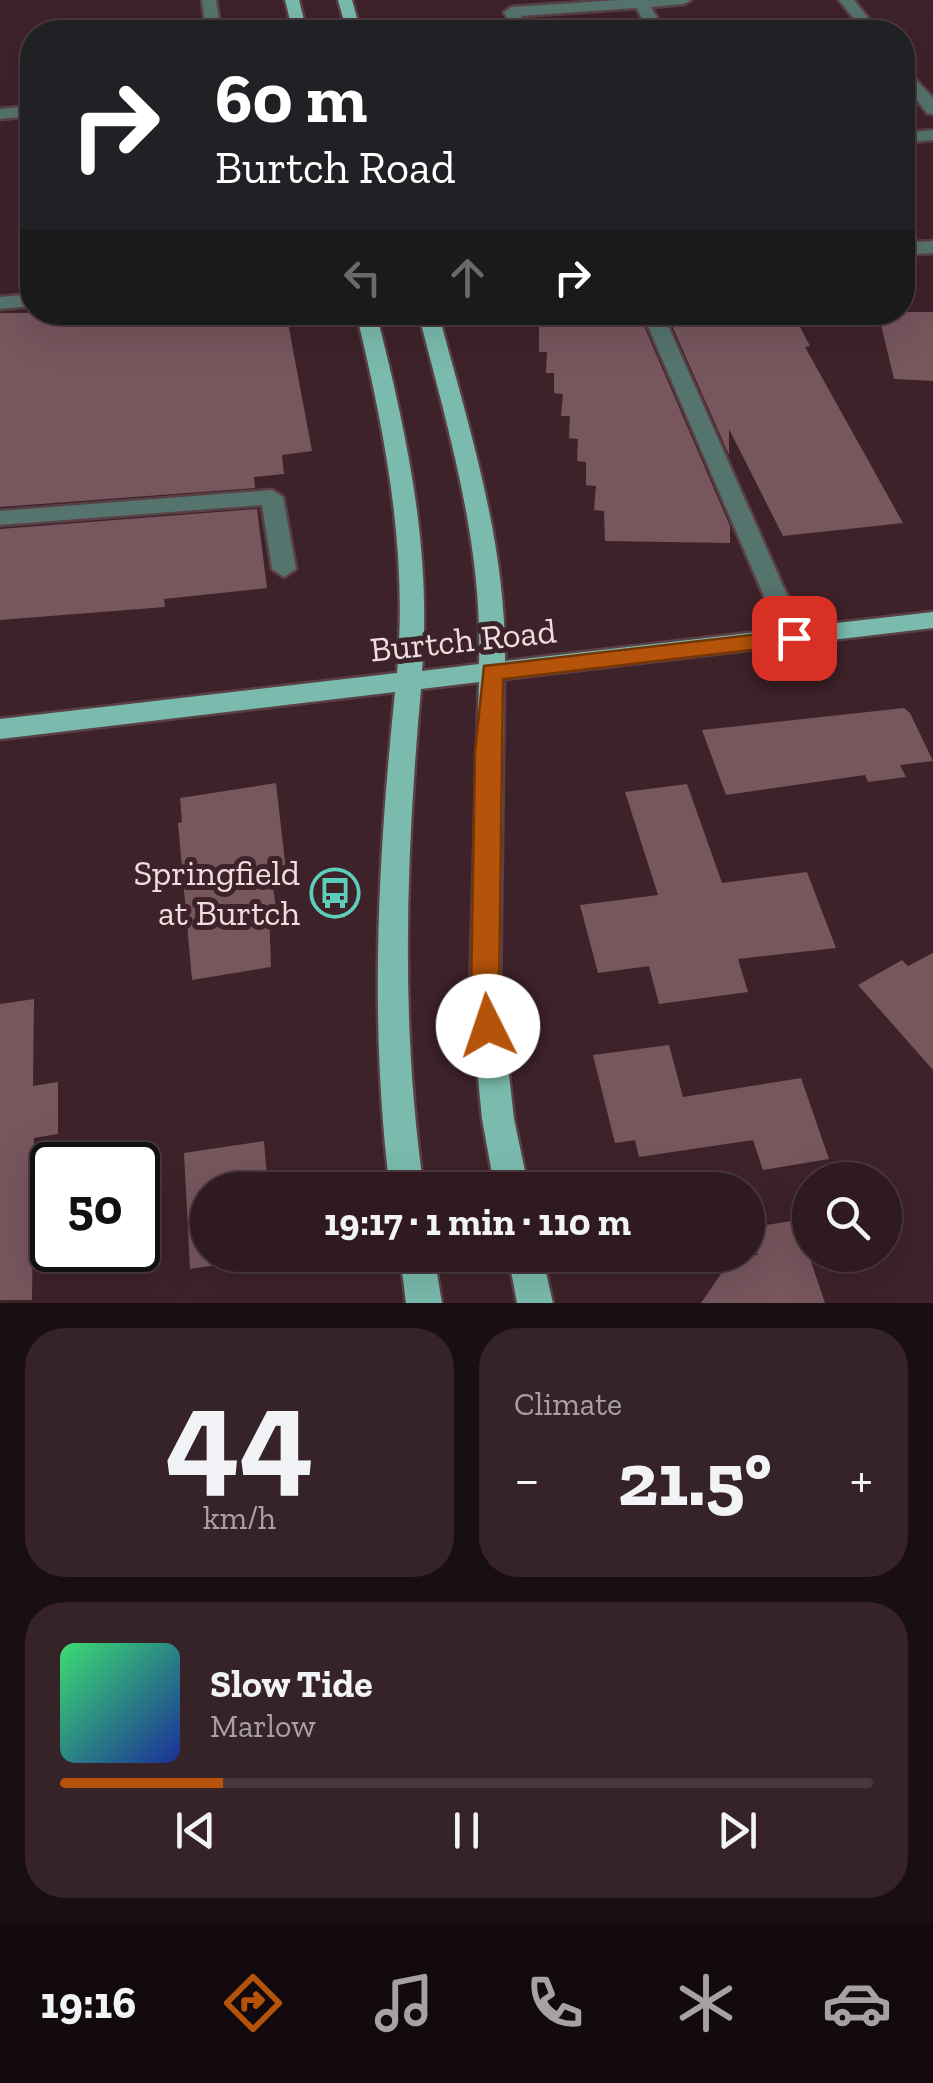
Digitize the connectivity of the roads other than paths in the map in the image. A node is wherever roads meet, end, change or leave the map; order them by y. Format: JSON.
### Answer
{"nodes":[{"id":1,"x":684,"y":0,"type":"edge"},
{"id":2,"x":846,"y":0,"type":"edge"},
{"id":3,"x":641,"y":3,"type":"junction"},
{"id":4,"x":516,"y":20,"type":"edge"},
{"id":5,"x":651,"y":20,"type":"edge"},
{"id":6,"x":862,"y":20,"type":"edge"},
{"id":7,"x":915,"y":86,"type":"edge"},
{"id":8,"x":933,"y":109,"type":"edge"},
{"id":9,"x":369,"y":325,"type":"edge"},
{"id":10,"x":431,"y":325,"type":"edge"},
{"id":11,"x":658,"y":325,"type":"edge"},
{"id":12,"x":0,"y":518,"type":"edge"},
{"id":13,"x":284,"y":570,"type":"dead end"},
{"id":14,"x":933,"y":620,"type":"edge"},
{"id":15,"x":794,"y":638,"type":"junction"},
{"id":16,"x":492,"y":672,"type":"junction"},
{"id":17,"x":407,"y":680,"type":"junction"},
{"id":18,"x":0,"y":730,"type":"edge"},
{"id":19,"x":405,"y":1172,"type":"edge"},
{"id":20,"x":508,"y":1172,"type":"edge"},
{"id":21,"x":419,"y":1272,"type":"edge"},
{"id":22,"x":529,"y":1272,"type":"edge"},
{"id":23,"x":424,"y":1303,"type":"edge"},
{"id":24,"x":535,"y":1303,"type":"edge"}],
"edges":[{"from":1,"to":3,"type":"lane"},
{"from":2,"to":6,"type":"lane"},
{"from":3,"to":4,"type":"lane"},
{"from":3,"to":5,"type":"lane"},
{"from":7,"to":8,"type":"lane"},
{"from":9,"to":17,"type":"main road"},
{"from":10,"to":16,"type":"main road"},
{"from":11,"to":15,"type":"lane"},
{"from":12,"to":13,"type":"lane"},
{"from":14,"to":15,"type":"main road","name":"Burtch Road"},
{"from":15,"to":16,"type":"main road","name":"Burtch Road"},
{"from":16,"to":17,"type":"main road","name":"Burtch Road"},
{"from":16,"to":20,"type":"main road"},
{"from":17,"to":18,"type":"main road","name":"Burtch Road"},
{"from":17,"to":19,"type":"main road"},
{"from":21,"to":23,"type":"main road"},
{"from":22,"to":24,"type":"main road"}]}
